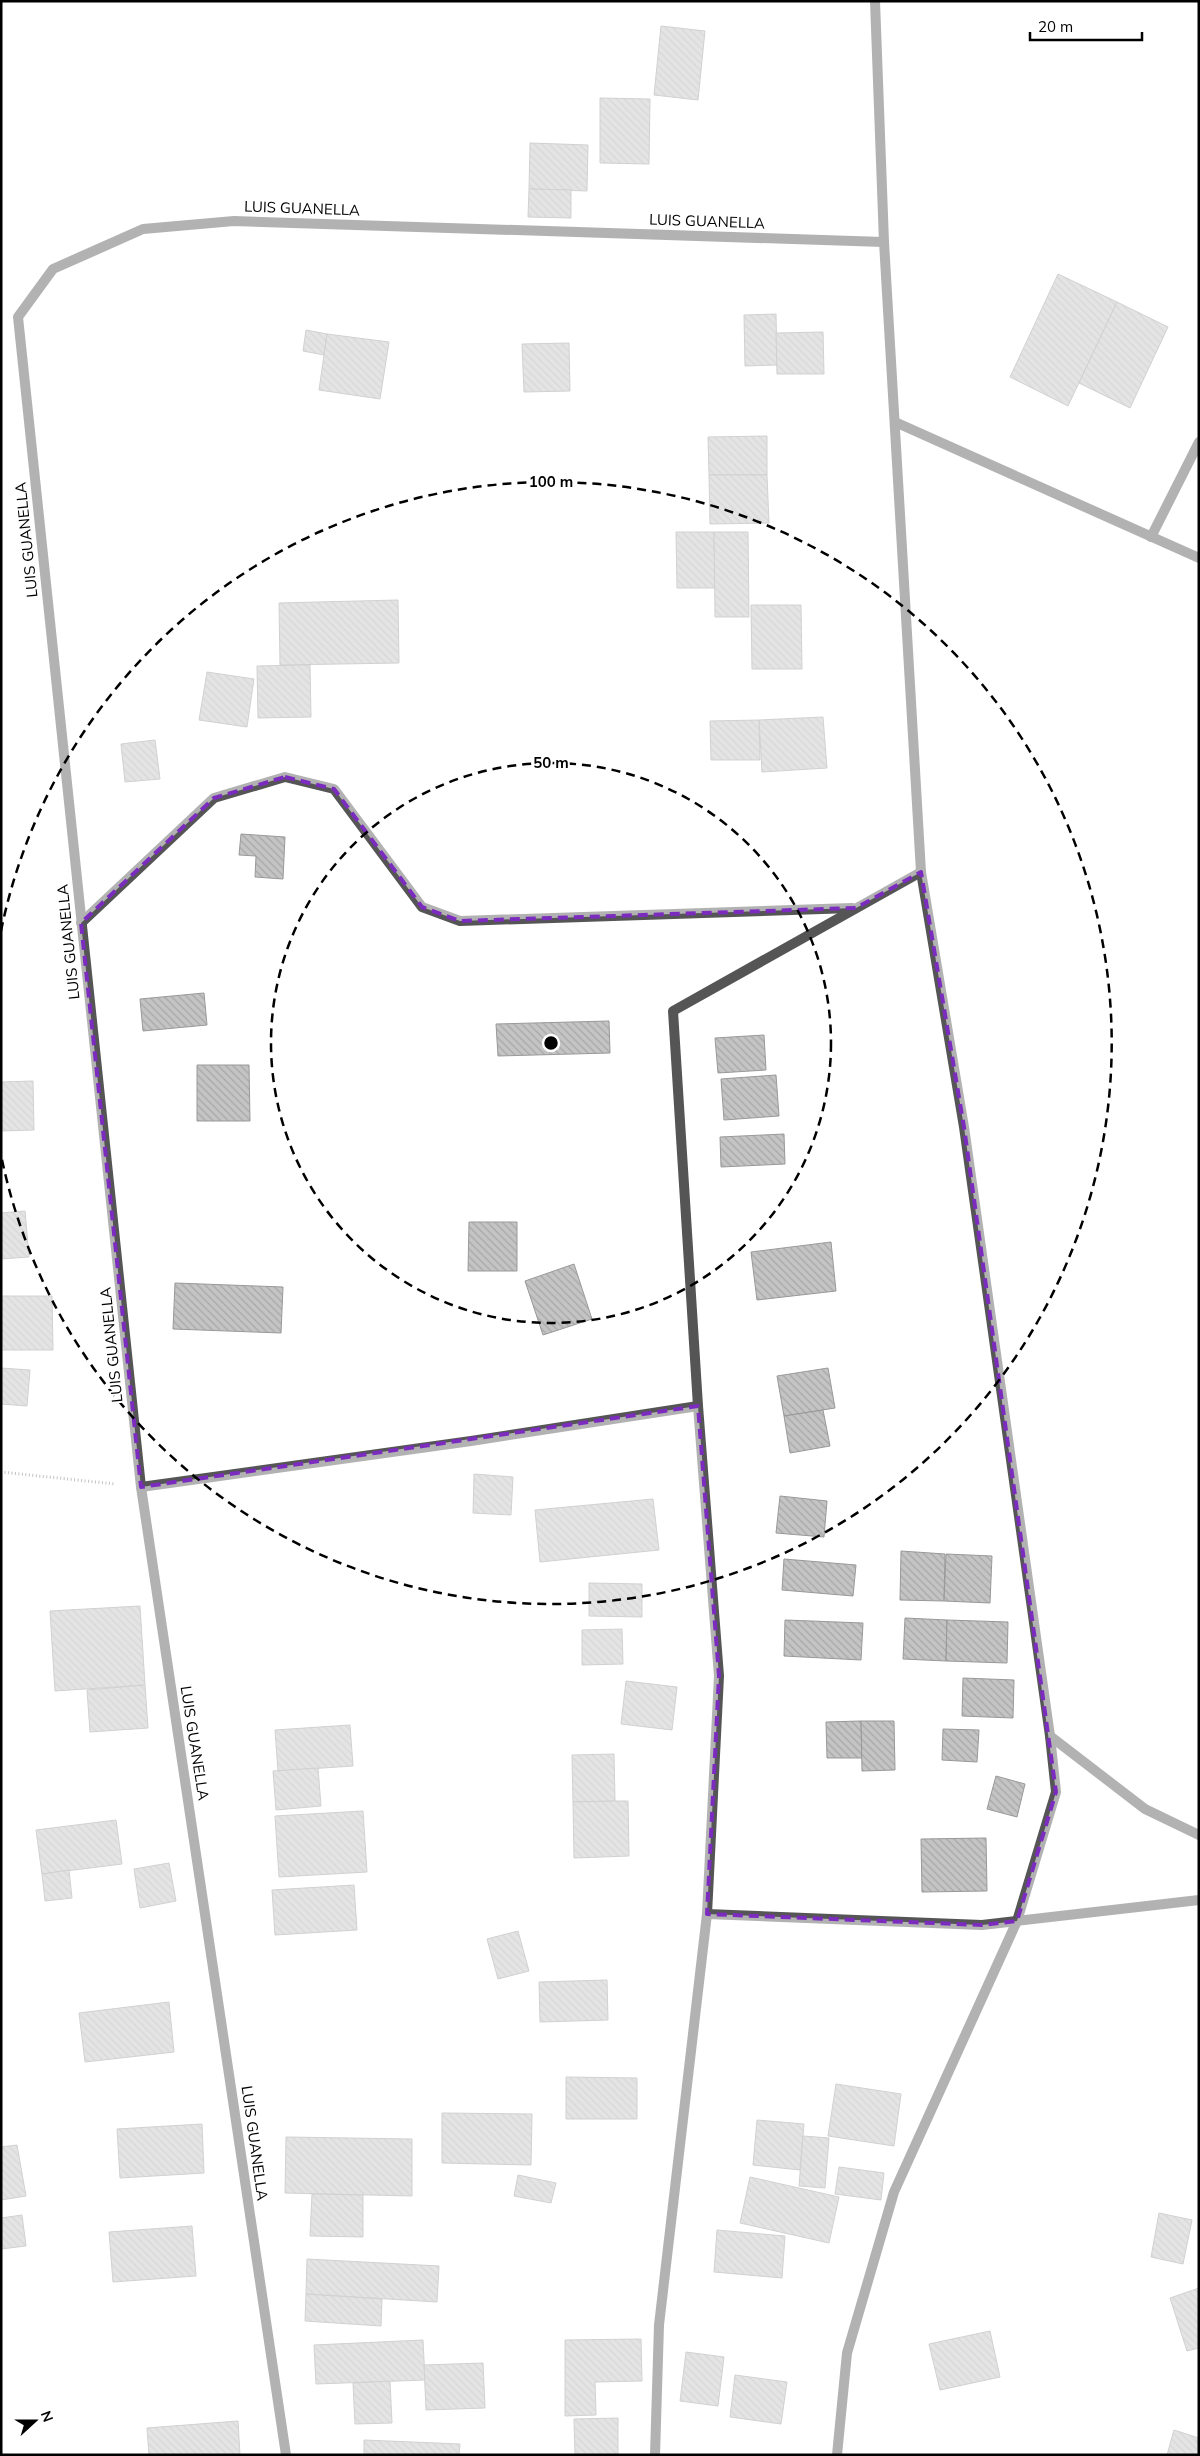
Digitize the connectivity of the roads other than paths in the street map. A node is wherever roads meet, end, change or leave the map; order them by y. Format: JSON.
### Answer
{"nodes":[{"id":1,"x":875,"y":1,"type":"edge"},
{"id":2,"x":884,"y":242,"type":"junction"},
{"id":3,"x":895,"y":422,"type":"junction"},
{"id":4,"x":1199,"y":442,"type":"edge"},
{"id":5,"x":1152,"y":537,"type":"junction"},
{"id":6,"x":1199,"y":558,"type":"edge"},
{"id":7,"x":921,"y":872,"type":"junction"},
{"id":8,"x":856,"y":908,"type":"junction"},
{"id":9,"x":81,"y":923,"type":"junction"},
{"id":10,"x":698,"y":1406,"type":"junction"},
{"id":11,"x":140,"y":1486,"type":"junction"},
{"id":12,"x":1050,"y":1736,"type":"junction"},
{"id":13,"x":1199,"y":1835,"type":"edge"},
{"id":14,"x":1199,"y":1900,"type":"edge"},
{"id":15,"x":707,"y":1914,"type":"junction"},
{"id":16,"x":1017,"y":1921,"type":"junction"},
{"id":17,"x":286,"y":2455,"type":"edge"},
{"id":18,"x":654,"y":2455,"type":"edge"},
{"id":19,"x":837,"y":2455,"type":"edge"}],
"edges":[{"from":1,"to":2,"type":"street"},
{"from":2,"to":3,"type":"street"},
{"from":2,"to":9,"type":"street","name":"LUIS GUANELLA"},
{"from":3,"to":5,"type":"street"},
{"from":3,"to":7,"type":"street"},
{"from":4,"to":5,"type":"street"},
{"from":5,"to":6,"type":"street"},
{"from":7,"to":8,"type":"street"},
{"from":7,"to":12,"type":"street"},
{"from":8,"to":9,"type":"street"},
{"from":8,"to":10,"type":"street"},
{"from":9,"to":11,"type":"street","name":"LUIS GUANELLA"},
{"from":10,"to":11,"type":"street"},
{"from":10,"to":15,"type":"street"},
{"from":11,"to":17,"type":"street","name":"LUIS GUANELLA"},
{"from":12,"to":13,"type":"street"},
{"from":12,"to":16,"type":"street"},
{"from":14,"to":16,"type":"street"},
{"from":15,"to":16,"type":"street"},
{"from":15,"to":18,"type":"street"},
{"from":16,"to":19,"type":"street"}]}
